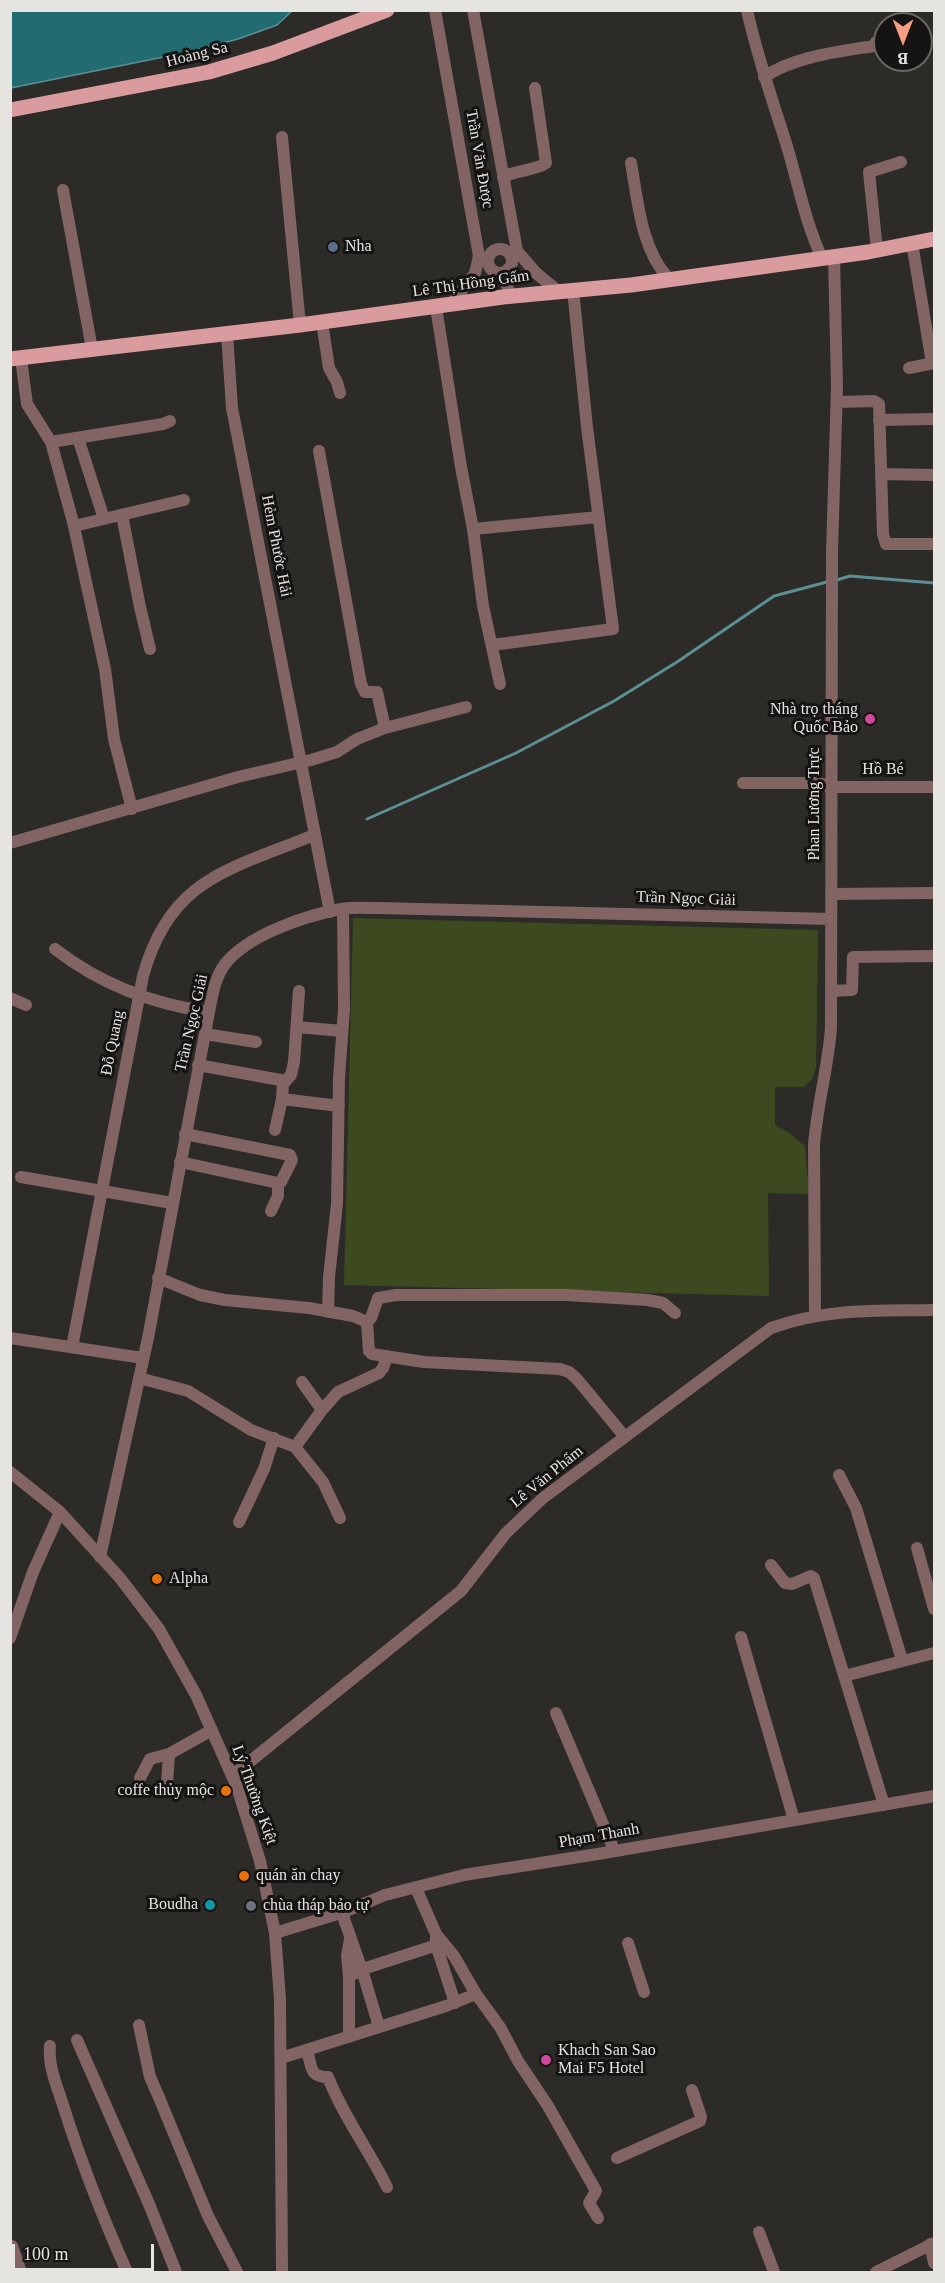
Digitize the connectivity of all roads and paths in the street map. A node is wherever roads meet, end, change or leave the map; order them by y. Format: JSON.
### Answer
{"nodes":[{"id":1,"x":387,"y":10,"type":"edge"},
{"id":2,"x":435,"y":10,"type":"edge"},
{"id":3,"x":473,"y":10,"type":"edge"},
{"id":4,"x":747,"y":10,"type":"edge"},
{"id":5,"x":873,"y":46,"type":"edge"},
{"id":6,"x":764,"y":77,"type":"junction"},
{"id":7,"x":535,"y":88,"type":"dead end"},
{"id":8,"x":10,"y":110,"type":"edge"},
{"id":9,"x":282,"y":136,"type":"dead end"},
{"id":10,"x":901,"y":162,"type":"dead end"},
{"id":11,"x":631,"y":163,"type":"dead end"},
{"id":12,"x":503,"y":177,"type":"junction"},
{"id":13,"x":63,"y":190,"type":"dead end"},
{"id":14,"x":513,"y":234,"type":"junction"},
{"id":15,"x":477,"y":237,"type":"junction"},
{"id":16,"x":934,"y":239,"type":"edge"},
{"id":17,"x":912,"y":243,"type":"junction"},
{"id":18,"x":498,"y":250,"type":"junction"},
{"id":19,"x":877,"y":250,"type":"junction"},
{"id":20,"x":828,"y":257,"type":"junction"},
{"id":21,"x":500,"y":262,"type":"junction"},
{"id":22,"x":668,"y":279,"type":"junction"},
{"id":23,"x":566,"y":290,"type":"junction"},
{"id":24,"x":506,"y":297,"type":"junction"},
{"id":25,"x":444,"y":306,"type":"junction"},
{"id":26,"x":322,"y":322,"type":"junction"},
{"id":27,"x":300,"y":325,"type":"junction"},
{"id":28,"x":227,"y":334,"type":"junction"},
{"id":29,"x":92,"y":349,"type":"junction"},
{"id":30,"x":16,"y":359,"type":"edge"},
{"id":31,"x":933,"y":363,"type":"edge"},
{"id":32,"x":909,"y":368,"type":"dead end"},
{"id":33,"x":340,"y":393,"type":"dead end"},
{"id":34,"x":837,"y":402,"type":"junction"},
{"id":35,"x":934,"y":419,"type":"edge"},
{"id":36,"x":879,"y":420,"type":"junction"},
{"id":37,"x":170,"y":421,"type":"dead end"},
{"id":38,"x":78,"y":438,"type":"junction"},
{"id":39,"x":51,"y":442,"type":"junction"},
{"id":40,"x":319,"y":451,"type":"dead end"},
{"id":41,"x":882,"y":474,"type":"junction"},
{"id":42,"x":934,"y":475,"type":"edge"},
{"id":43,"x":184,"y":500,"type":"dead end"},
{"id":44,"x":122,"y":515,"type":"junction"},
{"id":45,"x":599,"y":517,"type":"junction"},
{"id":46,"x":104,"y":519,"type":"junction"},
{"id":47,"x":74,"y":526,"type":"junction"},
{"id":48,"x":473,"y":529,"type":"junction"},
{"id":49,"x":934,"y":544,"type":"edge"},
{"id":50,"x":492,"y":645,"type":"junction"},
{"id":51,"x":150,"y":649,"type":"dead end"},
{"id":52,"x":500,"y":684,"type":"dead end"},
{"id":53,"x":466,"y":707,"type":"dead end"},
{"id":54,"x":385,"y":728,"type":"junction"},
{"id":55,"x":300,"y":763,"type":"junction"},
{"id":56,"x":742,"y":783,"type":"dead end"},
{"id":57,"x":832,"y":787,"type":"junction"},
{"id":58,"x":934,"y":787,"type":"edge"},
{"id":59,"x":132,"y":809,"type":"junction"},
{"id":60,"x":314,"y":835,"type":"junction"},
{"id":61,"x":10,"y":843,"type":"edge"},
{"id":62,"x":934,"y":893,"type":"edge"},
{"id":63,"x":831,"y":894,"type":"junction"},
{"id":64,"x":343,"y":909,"type":"junction"},
{"id":65,"x":330,"y":912,"type":"junction"},
{"id":66,"x":831,"y":920,"type":"junction"},
{"id":67,"x":55,"y":949,"type":"dead end"},
{"id":68,"x":934,"y":956,"type":"edge"},
{"id":69,"x":299,"y":991,"type":"dead end"},
{"id":70,"x":831,"y":991,"type":"junction"},
{"id":71,"x":139,"y":996,"type":"junction"},
{"id":72,"x":10,"y":998,"type":"edge"},
{"id":73,"x":26,"y":1005,"type":"dead end"},
{"id":74,"x":208,"y":1012,"type":"junction"},
{"id":75,"x":297,"y":1027,"type":"junction"},
{"id":76,"x":342,"y":1031,"type":"junction"},
{"id":77,"x":204,"y":1034,"type":"junction"},
{"id":78,"x":256,"y":1042,"type":"dead end"},
{"id":79,"x":198,"y":1065,"type":"junction"},
{"id":80,"x":286,"y":1081,"type":"junction"},
{"id":81,"x":282,"y":1099,"type":"junction"},
{"id":82,"x":339,"y":1106,"type":"junction"},
{"id":83,"x":275,"y":1130,"type":"dead end"},
{"id":84,"x":185,"y":1134,"type":"junction"},
{"id":85,"x":180,"y":1162,"type":"junction"},
{"id":86,"x":21,"y":1177,"type":"dead end"},
{"id":87,"x":278,"y":1184,"type":"junction"},
{"id":88,"x":100,"y":1189,"type":"junction"},
{"id":89,"x":172,"y":1203,"type":"junction"},
{"id":90,"x":271,"y":1211,"type":"dead end"},
{"id":91,"x":158,"y":1278,"type":"junction"},
{"id":92,"x":934,"y":1310,"type":"edge"},
{"id":93,"x":328,"y":1312,"type":"junction"},
{"id":94,"x":675,"y":1313,"type":"dead end"},
{"id":95,"x":815,"y":1315,"type":"junction"},
{"id":96,"x":367,"y":1322,"type":"junction"},
{"id":97,"x":10,"y":1338,"type":"edge"},
{"id":98,"x":72,"y":1347,"type":"junction"},
{"id":99,"x":387,"y":1356,"type":"junction"},
{"id":100,"x":143,"y":1358,"type":"junction"},
{"id":101,"x":139,"y":1378,"type":"junction"},
{"id":102,"x":302,"y":1382,"type":"dead end"},
{"id":103,"x":322,"y":1410,"type":"junction"},
{"id":104,"x":625,"y":1437,"type":"junction"},
{"id":105,"x":274,"y":1438,"type":"junction"},
{"id":106,"x":295,"y":1447,"type":"junction"},
{"id":107,"x":10,"y":1472,"type":"edge"},
{"id":108,"x":839,"y":1475,"type":"dead end"},
{"id":109,"x":60,"y":1512,"type":"junction"},
{"id":110,"x":340,"y":1518,"type":"dead end"},
{"id":111,"x":239,"y":1522,"type":"dead end"},
{"id":112,"x":917,"y":1548,"type":"dead end"},
{"id":113,"x":100,"y":1557,"type":"junction"},
{"id":114,"x":771,"y":1565,"type":"dead end"},
{"id":115,"x":934,"y":1609,"type":"edge"},
{"id":116,"x":741,"y":1637,"type":"dead end"},
{"id":117,"x":10,"y":1638,"type":"edge"},
{"id":118,"x":934,"y":1653,"type":"edge"},
{"id":119,"x":902,"y":1660,"type":"junction"},
{"id":120,"x":844,"y":1676,"type":"junction"},
{"id":121,"x":556,"y":1713,"type":"dead end"},
{"id":122,"x":212,"y":1730,"type":"junction"},
{"id":123,"x":169,"y":1754,"type":"junction"},
{"id":124,"x":232,"y":1776,"type":"junction"},
{"id":125,"x":140,"y":1778,"type":"dead end"},
{"id":126,"x":167,"y":1784,"type":"dead end"},
{"id":127,"x":934,"y":1796,"type":"edge"},
{"id":128,"x":884,"y":1805,"type":"junction"},
{"id":129,"x":794,"y":1821,"type":"junction"},
{"id":130,"x":614,"y":1850,"type":"junction"},
{"id":131,"x":416,"y":1888,"type":"junction"},
{"id":132,"x":344,"y":1912,"type":"junction"},
{"id":133,"x":275,"y":1933,"type":"junction"},
{"id":134,"x":350,"y":1939,"type":"junction"},
{"id":135,"x":438,"y":1941,"type":"junction"},
{"id":136,"x":628,"y":1943,"type":"dead end"},
{"id":137,"x":363,"y":1971,"type":"junction"},
{"id":138,"x":349,"y":1977,"type":"junction"},
{"id":139,"x":644,"y":1992,"type":"dead end"},
{"id":140,"x":476,"y":1994,"type":"junction"},
{"id":141,"x":454,"y":2003,"type":"junction"},
{"id":142,"x":139,"y":2025,"type":"dead end"},
{"id":143,"x":378,"y":2027,"type":"junction"},
{"id":144,"x":350,"y":2037,"type":"junction"},
{"id":145,"x":77,"y":2040,"type":"dead end"},
{"id":146,"x":50,"y":2046,"type":"dead end"},
{"id":147,"x":307,"y":2050,"type":"junction"},
{"id":148,"x":281,"y":2058,"type":"junction"},
{"id":149,"x":692,"y":2090,"type":"dead end"},
{"id":150,"x":617,"y":2158,"type":"dead end"},
{"id":151,"x":387,"y":2187,"type":"dead end"},
{"id":152,"x":598,"y":2218,"type":"dead end"},
{"id":153,"x":759,"y":2232,"type":"dead end"},
{"id":154,"x":932,"y":2244,"type":"edge"},
{"id":155,"x":10,"y":2247,"type":"edge"},
{"id":156,"x":934,"y":2263,"type":"edge"},
{"id":157,"x":21,"y":2272,"type":"edge"},
{"id":158,"x":127,"y":2272,"type":"edge"},
{"id":159,"x":176,"y":2272,"type":"edge"},
{"id":160,"x":237,"y":2272,"type":"edge"},
{"id":161,"x":282,"y":2272,"type":"edge"},
{"id":162,"x":774,"y":2272,"type":"edge"},
{"id":163,"x":876,"y":2272,"type":"edge"}],
"edges":[{"from":1,"to":8,"type":"main road","name":"Hoàng Sa"},
{"from":2,"to":15,"type":"street","name":"Trần Văn Được"},
{"from":3,"to":12,"type":"street","name":"Trần Văn Được"},
{"from":4,"to":6,"type":"street"},
{"from":5,"to":6,"type":"street"},
{"from":6,"to":20,"type":"street"},
{"from":7,"to":12,"type":"street"},
{"from":9,"to":27,"type":"street"},
{"from":10,"to":19,"type":"street"},
{"from":11,"to":22,"type":"street"},
{"from":12,"to":14,"type":"street","name":"Trần Văn Được"},
{"from":13,"to":29,"type":"street"},
{"from":14,"to":18,"type":"street"},
{"from":14,"to":21,"type":"street","name":"Trần Văn Được"},
{"from":15,"to":18,"type":"street"},
{"from":15,"to":21,"type":"street","name":"Trần Văn Được"},
{"from":16,"to":17,"type":"main road","name":"Lê Thị Hồng Gấm"},
{"from":17,"to":19,"type":"main road","name":"Lê Thị Hồng Gấm"},
{"from":17,"to":31,"type":"street"},
{"from":18,"to":21,"type":"street"},
{"from":18,"to":21,"type":"street"},
{"from":19,"to":20,"type":"main road","name":"Lê Thị Hồng Gấm"},
{"from":20,"to":22,"type":"main road","name":"Lê Thị Hồng Gấm"},
{"from":20,"to":34,"type":"street","name":"Phan Lương Trực"},
{"from":21,"to":23,"type":"street","name":"Trần Văn Được"},
{"from":21,"to":24,"type":"street"},
{"from":21,"to":25,"type":"street","name":"Trần Văn Được"},
{"from":22,"to":23,"type":"main road","name":"Lê Thị Hồng Gấm"},
{"from":23,"to":24,"type":"main road","name":"Lê Thị Hồng Gấm"},
{"from":23,"to":45,"type":"street"},
{"from":24,"to":25,"type":"main road","name":"Lê Thị Hồng Gấm"},
{"from":25,"to":26,"type":"main road","name":"Lê Thị Hồng Gấm"},
{"from":25,"to":48,"type":"street"},
{"from":26,"to":27,"type":"main road","name":"Lê Thị Hồng Gấm"},
{"from":26,"to":33,"type":"street"},
{"from":27,"to":28,"type":"main road","name":"Lê Thị Hồng Gấm"},
{"from":28,"to":29,"type":"main road","name":"Lê Thị Hồng Gấm"},
{"from":28,"to":55,"type":"street","name":"Hẻm Phước Hải"},
{"from":29,"to":30,"type":"main road","name":"Lê Thị Hồng Gấm"},
{"from":30,"to":39,"type":"street"},
{"from":31,"to":32,"type":"street"},
{"from":34,"to":36,"type":"street"},
{"from":34,"to":57,"type":"street","name":"Phan Lương Trực"},
{"from":35,"to":36,"type":"street"},
{"from":36,"to":41,"type":"street"},
{"from":37,"to":38,"type":"street"},
{"from":38,"to":39,"type":"street"},
{"from":38,"to":46,"type":"street"},
{"from":39,"to":47,"type":"street"},
{"from":40,"to":54,"type":"street"},
{"from":41,"to":42,"type":"street"},
{"from":41,"to":49,"type":"street"},
{"from":43,"to":44,"type":"street"},
{"from":44,"to":46,"type":"street"},
{"from":44,"to":51,"type":"street"},
{"from":45,"to":48,"type":"street"},
{"from":45,"to":50,"type":"street"},
{"from":46,"to":47,"type":"street"},
{"from":47,"to":59,"type":"street"},
{"from":48,"to":50,"type":"street"},
{"from":50,"to":52,"type":"street"},
{"from":53,"to":54,"type":"street"},
{"from":54,"to":55,"type":"street"},
{"from":55,"to":59,"type":"street"},
{"from":55,"to":60,"type":"street","name":"Hẻm Phước Hải"},
{"from":56,"to":57,"type":"street","name":"Hồ Bé"},
{"from":57,"to":58,"type":"street","name":"Hồ Bé"},
{"from":57,"to":63,"type":"street","name":"Phan Lương Trực"},
{"from":59,"to":61,"type":"street"},
{"from":60,"to":65,"type":"street","name":"Hẻm Phước Hải"},
{"from":60,"to":71,"type":"street","name":"Đỗ Quang"},
{"from":62,"to":63,"type":"street"},
{"from":63,"to":66,"type":"street","name":"Phan Lương Trực"},
{"from":64,"to":65,"type":"street","name":"Trần Ngọc Giải"},
{"from":64,"to":66,"type":"street","name":"Trần Ngọc Giải"},
{"from":64,"to":76,"type":"street"},
{"from":65,"to":74,"type":"street","name":"Trần Ngọc Giải"},
{"from":66,"to":70,"type":"street","name":"Phan Lương Trực"},
{"from":67,"to":71,"type":"street"},
{"from":68,"to":70,"type":"street"},
{"from":69,"to":75,"type":"street"},
{"from":70,"to":95,"type":"street","name":"Phan Lương Trực"},
{"from":71,"to":74,"type":"street"},
{"from":71,"to":88,"type":"street","name":"Đỗ Quang"},
{"from":72,"to":73,"type":"street"},
{"from":74,"to":77,"type":"street","name":"Trần Ngọc Giải"},
{"from":75,"to":76,"type":"street"},
{"from":75,"to":80,"type":"street"},
{"from":76,"to":82,"type":"street"},
{"from":77,"to":78,"type":"street"},
{"from":77,"to":79,"type":"street","name":"Trần Ngọc Giải"},
{"from":79,"to":80,"type":"street"},
{"from":79,"to":84,"type":"street","name":"Trần Ngọc Giải"},
{"from":80,"to":81,"type":"street"},
{"from":81,"to":82,"type":"street"},
{"from":81,"to":83,"type":"street"},
{"from":82,"to":93,"type":"street"},
{"from":84,"to":85,"type":"street","name":"Trần Ngọc Giải"},
{"from":84,"to":87,"type":"street"},
{"from":85,"to":87,"type":"street"},
{"from":85,"to":89,"type":"street","name":"Trần Ngọc Giải"},
{"from":86,"to":88,"type":"street"},
{"from":87,"to":90,"type":"street"},
{"from":88,"to":89,"type":"street"},
{"from":88,"to":98,"type":"street","name":"Đỗ Quang"},
{"from":89,"to":91,"type":"street","name":"Trần Ngọc Giải"},
{"from":91,"to":93,"type":"street"},
{"from":91,"to":100,"type":"street","name":"Trần Ngọc Giải"},
{"from":92,"to":95,"type":"street","name":"Lê Văn Phẩm"},
{"from":93,"to":96,"type":"street"},
{"from":94,"to":96,"type":"street"},
{"from":95,"to":104,"type":"street","name":"Lê Văn Phẩm"},
{"from":96,"to":99,"type":"street"},
{"from":97,"to":98,"type":"street"},
{"from":98,"to":100,"type":"street"},
{"from":99,"to":103,"type":"street"},
{"from":99,"to":104,"type":"street"},
{"from":100,"to":101,"type":"street","name":"Trần Ngọc Giải"},
{"from":101,"to":105,"type":"street"},
{"from":101,"to":113,"type":"street","name":"Trần Ngọc Giải"},
{"from":102,"to":103,"type":"street"},
{"from":103,"to":106,"type":"street"},
{"from":104,"to":124,"type":"street","name":"Lê Văn Phẩm"},
{"from":105,"to":106,"type":"street"},
{"from":105,"to":111,"type":"street"},
{"from":106,"to":110,"type":"street"},
{"from":107,"to":109,"type":"street","name":"Lý Thường Kiệt"},
{"from":108,"to":119,"type":"street"},
{"from":109,"to":113,"type":"street","name":"Lý Thường Kiệt"},
{"from":109,"to":117,"type":"street"},
{"from":112,"to":115,"type":"street"},
{"from":113,"to":122,"type":"street","name":"Lý Thường Kiệt"},
{"from":114,"to":120,"type":"street"},
{"from":116,"to":129,"type":"street"},
{"from":118,"to":119,"type":"street"},
{"from":119,"to":120,"type":"street"},
{"from":120,"to":128,"type":"street"},
{"from":121,"to":130,"type":"street"},
{"from":122,"to":123,"type":"street"},
{"from":122,"to":124,"type":"street","name":"Lý Thường Kiệt"},
{"from":123,"to":125,"type":"street"},
{"from":123,"to":126,"type":"street"},
{"from":124,"to":133,"type":"street","name":"Lý Thường Kiệt"},
{"from":127,"to":128,"type":"street","name":"Phạm Thanh"},
{"from":128,"to":129,"type":"street","name":"Phạm Thanh"},
{"from":129,"to":130,"type":"street","name":"Phạm Thanh"},
{"from":130,"to":131,"type":"street","name":"Phạm Thanh"},
{"from":131,"to":132,"type":"street","name":"Phạm Thanh"},
{"from":131,"to":135,"type":"street"},
{"from":132,"to":133,"type":"street","name":"Phạm Thanh"},
{"from":132,"to":134,"type":"street"},
{"from":133,"to":148,"type":"street","name":"Lý Thường Kiệt"},
{"from":134,"to":137,"type":"street"},
{"from":134,"to":138,"type":"street"},
{"from":135,"to":137,"type":"street"},
{"from":135,"to":140,"type":"street"},
{"from":135,"to":141,"type":"street"},
{"from":136,"to":139,"type":"street"},
{"from":137,"to":138,"type":"street"},
{"from":137,"to":143,"type":"street"},
{"from":138,"to":144,"type":"street"},
{"from":140,"to":141,"type":"street"},
{"from":140,"to":152,"type":"street"},
{"from":141,"to":143,"type":"street"},
{"from":142,"to":160,"type":"street"},
{"from":143,"to":144,"type":"street"},
{"from":144,"to":147,"type":"street"},
{"from":145,"to":159,"type":"street"},
{"from":146,"to":158,"type":"street"},
{"from":147,"to":148,"type":"street"},
{"from":147,"to":151,"type":"street"},
{"from":148,"to":161,"type":"street","name":"Lý Thường Kiệt"},
{"from":149,"to":150,"type":"street"},
{"from":153,"to":162,"type":"street"},
{"from":154,"to":156,"type":"street"},
{"from":154,"to":163,"type":"street"},
{"from":155,"to":157,"type":"street"}]}
